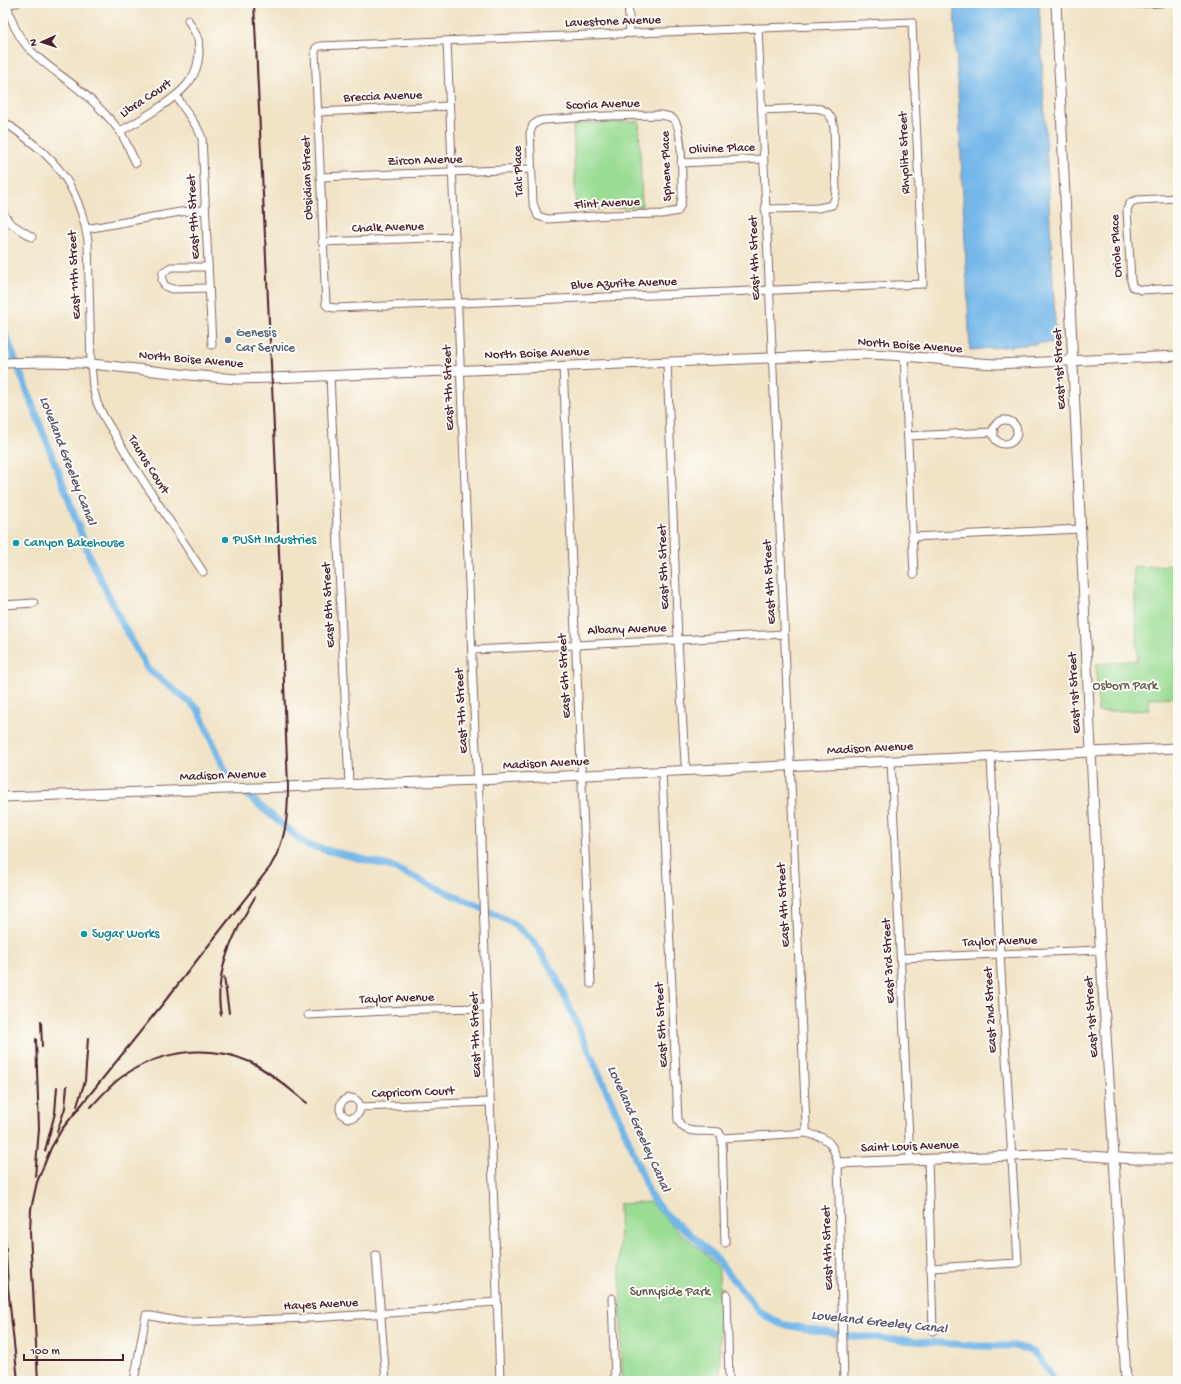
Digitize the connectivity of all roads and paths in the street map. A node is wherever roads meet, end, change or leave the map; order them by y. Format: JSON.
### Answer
{"nodes":[{"id":1,"x":7,"y":3,"type":"edge"},
{"id":2,"x":17,"y":3,"type":"edge"},
{"id":3,"x":628,"y":3,"type":"edge"},
{"id":4,"x":1056,"y":3,"type":"edge"},
{"id":5,"x":1130,"y":3,"type":"edge"},
{"id":6,"x":1161,"y":3,"type":"edge"},
{"id":7,"x":3,"y":4,"type":"edge"},
{"id":8,"x":188,"y":20,"type":"dead end"},
{"id":9,"x":912,"y":22,"type":"joint"},
{"id":10,"x":758,"y":28,"type":"junction"},
{"id":11,"x":630,"y":34,"type":"junction"},
{"id":12,"x":447,"y":41,"type":"junction"},
{"id":13,"x":316,"y":48,"type":"joint"},
{"id":14,"x":176,"y":96,"type":"junction"},
{"id":15,"x":449,"y":106,"type":"junction"},
{"id":16,"x":761,"y":110,"type":"junction"},
{"id":17,"x":317,"y":112,"type":"junction"},
{"id":18,"x":674,"y":119,"type":"joint"},
{"id":19,"x":3,"y":120,"type":"edge"},
{"id":20,"x":533,"y":125,"type":"joint"},
{"id":21,"x":120,"y":131,"type":"junction"},
{"id":22,"x":763,"y":159,"type":"junction"},
{"id":23,"x":681,"y":162,"type":"junction"},
{"id":24,"x":136,"y":163,"type":"dead end"},
{"id":25,"x":531,"y":169,"type":"junction"},
{"id":26,"x":452,"y":172,"type":"junction"},
{"id":27,"x":320,"y":177,"type":"junction"},
{"id":28,"x":1178,"y":198,"type":"edge"},
{"id":29,"x":765,"y":209,"type":"junction"},
{"id":30,"x":205,"y":210,"type":"junction"},
{"id":31,"x":678,"y":211,"type":"joint"},
{"id":32,"x":3,"y":213,"type":"edge"},
{"id":33,"x":538,"y":216,"type":"joint"},
{"id":34,"x":86,"y":229,"type":"junction"},
{"id":35,"x":32,"y":237,"type":"dead end"},
{"id":36,"x":455,"y":237,"type":"junction"},
{"id":37,"x":322,"y":242,"type":"junction"},
{"id":38,"x":208,"y":267,"type":"junction"},
{"id":39,"x":923,"y":284,"type":"joint"},
{"id":40,"x":209,"y":288,"type":"junction"},
{"id":41,"x":1178,"y":288,"type":"edge"},
{"id":42,"x":769,"y":290,"type":"junction"},
{"id":43,"x":457,"y":303,"type":"junction"},
{"id":44,"x":327,"y":306,"type":"joint"},
{"id":45,"x":212,"y":345,"type":"dead end"},
{"id":46,"x":904,"y":356,"type":"junction"},
{"id":47,"x":1178,"y":356,"type":"edge"},
{"id":48,"x":772,"y":358,"type":"junction"},
{"id":49,"x":1073,"y":360,"type":"junction"},
{"id":50,"x":667,"y":362,"type":"junction"},
{"id":51,"x":5,"y":363,"type":"edge"},
{"id":52,"x":91,"y":364,"type":"junction"},
{"id":53,"x":562,"y":366,"type":"junction"},
{"id":54,"x":460,"y":370,"type":"junction"},
{"id":55,"x":330,"y":376,"type":"junction"},
{"id":56,"x":994,"y":432,"type":"dead end"},
{"id":57,"x":908,"y":436,"type":"junction"},
{"id":58,"x":1081,"y":529,"type":"junction"},
{"id":59,"x":912,"y":537,"type":"junction"},
{"id":60,"x":203,"y":572,"type":"dead end"},
{"id":61,"x":914,"y":574,"type":"dead end"},
{"id":62,"x":34,"y":603,"type":"dead end"},
{"id":63,"x":3,"y":605,"type":"edge"},
{"id":64,"x":784,"y":634,"type":"junction"},
{"id":65,"x":678,"y":640,"type":"junction"},
{"id":66,"x":576,"y":645,"type":"junction"},
{"id":67,"x":472,"y":650,"type":"junction"},
{"id":68,"x":1178,"y":748,"type":"edge"},
{"id":69,"x":1091,"y":752,"type":"junction"},
{"id":70,"x":991,"y":756,"type":"junction"},
{"id":71,"x":891,"y":761,"type":"junction"},
{"id":72,"x":790,"y":765,"type":"junction"},
{"id":73,"x":687,"y":770,"type":"junction"},
{"id":74,"x":662,"y":771,"type":"junction"},
{"id":75,"x":582,"y":775,"type":"junction"},
{"id":76,"x":478,"y":780,"type":"junction"},
{"id":77,"x":349,"y":784,"type":"junction"},
{"id":78,"x":3,"y":797,"type":"edge"},
{"id":79,"x":1100,"y":950,"type":"junction"},
{"id":80,"x":1000,"y":954,"type":"junction"},
{"id":81,"x":900,"y":958,"type":"junction"},
{"id":82,"x":591,"y":984,"type":"dead end"},
{"id":83,"x":487,"y":1008,"type":"junction"},
{"id":84,"x":308,"y":1015,"type":"dead end"},
{"id":85,"x":490,"y":1102,"type":"junction"},
{"id":86,"x":360,"y":1107,"type":"dead end"},
{"id":87,"x":808,"y":1133,"type":"junction"},
{"id":88,"x":722,"y":1138,"type":"junction"},
{"id":89,"x":1012,"y":1156,"type":"junction"},
{"id":90,"x":1114,"y":1157,"type":"junction"},
{"id":91,"x":928,"y":1159,"type":"junction"},
{"id":92,"x":1178,"y":1159,"type":"edge"},
{"id":93,"x":910,"y":1160,"type":"junction"},
{"id":94,"x":838,"y":1163,"type":"junction"},
{"id":95,"x":725,"y":1243,"type":"dead end"},
{"id":96,"x":376,"y":1256,"type":"dead end"},
{"id":97,"x":930,"y":1268,"type":"junction"},
{"id":98,"x":727,"y":1294,"type":"dead end"},
{"id":99,"x":612,"y":1298,"type":"dead end"},
{"id":100,"x":497,"y":1302,"type":"junction"},
{"id":101,"x":380,"y":1314,"type":"junction"},
{"id":102,"x":933,"y":1331,"type":"dead end"},
{"id":103,"x":134,"y":1381,"type":"edge"},
{"id":104,"x":386,"y":1381,"type":"edge"},
{"id":105,"x":500,"y":1381,"type":"edge"},
{"id":106,"x":615,"y":1381,"type":"edge"},
{"id":107,"x":729,"y":1381,"type":"edge"},
{"id":108,"x":844,"y":1381,"type":"edge"},
{"id":109,"x":1126,"y":1381,"type":"edge"}],
"edges":[{"from":1,"to":2,"type":"street"},
{"from":1,"to":7,"type":"street"},
{"from":1,"to":21,"type":"street"},
{"from":3,"to":11,"type":"street"},
{"from":4,"to":49,"type":"main road","name":"East 1st Street"},
{"from":5,"to":6,"type":"street"},
{"from":8,"to":14,"type":"street","name":"Libra Court"},
{"from":9,"to":10,"type":"street","name":"Lavestone Avenue"},
{"from":9,"to":39,"type":"street","name":"Rhyolite Street"},
{"from":10,"to":11,"type":"street","name":"Lavestone Avenue"},
{"from":10,"to":16,"type":"street","name":"East 4th Street"},
{"from":11,"to":12,"type":"street","name":"Lavestone Avenue"},
{"from":12,"to":13,"type":"street","name":"Lavestone Avenue"},
{"from":12,"to":15,"type":"street","name":"East 7th Street"},
{"from":13,"to":17,"type":"street","name":"Obsidian Street"},
{"from":14,"to":21,"type":"street","name":"Libra Court"},
{"from":14,"to":30,"type":"street","name":"East 9th Street"},
{"from":15,"to":17,"type":"street","name":"Breccia Avenue"},
{"from":15,"to":26,"type":"street","name":"East 7th Street"},
{"from":16,"to":22,"type":"street","name":"East 4th Street"},
{"from":16,"to":29,"type":"street"},
{"from":17,"to":27,"type":"street","name":"Obsidian Street"},
{"from":18,"to":20,"type":"street","name":"Scoria Avenue"},
{"from":18,"to":23,"type":"street","name":"Sphene Place"},
{"from":19,"to":34,"type":"street","name":"East 11th Street"},
{"from":20,"to":25,"type":"street","name":"Talc Place"},
{"from":21,"to":24,"type":"street"},
{"from":22,"to":23,"type":"street","name":"Olivine Place"},
{"from":22,"to":29,"type":"street","name":"East 4th Street"},
{"from":23,"to":31,"type":"street","name":"Sphene Place"},
{"from":25,"to":26,"type":"street","name":"Zircon Avenue"},
{"from":25,"to":33,"type":"street","name":"Talc Place"},
{"from":26,"to":27,"type":"street","name":"Zircon Avenue"},
{"from":26,"to":36,"type":"street","name":"East 7th Street"},
{"from":27,"to":37,"type":"street","name":"Obsidian Street"},
{"from":28,"to":41,"type":"street","name":"Oriole Place"},
{"from":29,"to":42,"type":"street","name":"East 4th Street"},
{"from":30,"to":34,"type":"street"},
{"from":30,"to":38,"type":"street","name":"East 9th Street"},
{"from":31,"to":33,"type":"street","name":"Flint Avenue"},
{"from":32,"to":35,"type":"street"},
{"from":34,"to":52,"type":"street","name":"East 11th Street"},
{"from":36,"to":37,"type":"street","name":"Chalk Avenue"},
{"from":36,"to":43,"type":"street","name":"East 7th Street"},
{"from":37,"to":44,"type":"street","name":"Obsidian Street"},
{"from":38,"to":40,"type":"street","name":"East 9th Street"},
{"from":38,"to":40,"type":"street"},
{"from":39,"to":42,"type":"street","name":"Blue Azurite Avenue"},
{"from":40,"to":45,"type":"street","name":"East 9th Street"},
{"from":42,"to":43,"type":"street","name":"Blue Azurite Avenue"},
{"from":42,"to":48,"type":"street","name":"East 4th Street"},
{"from":43,"to":44,"type":"street","name":"Blue Azurite Avenue"},
{"from":43,"to":54,"type":"street","name":"East 7th Street"},
{"from":46,"to":48,"type":"main road","name":"North Boise Avenue"},
{"from":46,"to":49,"type":"main road","name":"North Boise Avenue"},
{"from":46,"to":57,"type":"street"},
{"from":47,"to":49,"type":"main road","name":"North Boise Avenue"},
{"from":48,"to":50,"type":"main road","name":"North Boise Avenue"},
{"from":48,"to":64,"type":"street","name":"East 4th Street"},
{"from":49,"to":58,"type":"main road","name":"East 1st Street"},
{"from":50,"to":53,"type":"main road","name":"North Boise Avenue"},
{"from":50,"to":65,"type":"street","name":"East 5th Street"},
{"from":51,"to":52,"type":"main road","name":"North Boise Avenue"},
{"from":52,"to":55,"type":"main road","name":"North Boise Avenue"},
{"from":52,"to":60,"type":"street","name":"Taurus Court"},
{"from":53,"to":54,"type":"main road","name":"North Boise Avenue"},
{"from":53,"to":66,"type":"street","name":"East 6th Street"},
{"from":54,"to":55,"type":"main road","name":"North Boise Avenue"},
{"from":54,"to":67,"type":"street","name":"East 7th Street"},
{"from":55,"to":77,"type":"street","name":"East 8th Street"},
{"from":56,"to":57,"type":"street"},
{"from":57,"to":59,"type":"street"},
{"from":58,"to":59,"type":"street"},
{"from":58,"to":69,"type":"main road","name":"East 1st Street"},
{"from":59,"to":61,"type":"street"},
{"from":62,"to":63,"type":"street"},
{"from":64,"to":65,"type":"street","name":"Albany Avenue"},
{"from":64,"to":72,"type":"street","name":"East 4th Street"},
{"from":65,"to":66,"type":"street","name":"Albany Avenue"},
{"from":65,"to":73,"type":"street","name":"East 5th Street"},
{"from":66,"to":67,"type":"street","name":"Albany Avenue"},
{"from":66,"to":75,"type":"street","name":"East 6th Street"},
{"from":67,"to":76,"type":"street","name":"East 7th Street"},
{"from":68,"to":69,"type":"main road","name":"Madison Avenue"},
{"from":69,"to":70,"type":"main road","name":"Madison Avenue"},
{"from":69,"to":79,"type":"main road","name":"East 1st Street"},
{"from":70,"to":71,"type":"main road","name":"Madison Avenue"},
{"from":70,"to":80,"type":"street","name":"East 2nd Street"},
{"from":71,"to":72,"type":"main road","name":"Madison Avenue"},
{"from":71,"to":81,"type":"street","name":"East 3rd Street"},
{"from":72,"to":73,"type":"main road","name":"Madison Avenue"},
{"from":72,"to":87,"type":"street","name":"East 4th Street"},
{"from":73,"to":74,"type":"main road","name":"Madison Avenue"},
{"from":74,"to":75,"type":"main road","name":"Madison Avenue"},
{"from":74,"to":88,"type":"street","name":"East 5th Street"},
{"from":75,"to":76,"type":"main road","name":"Madison Avenue"},
{"from":75,"to":82,"type":"street","name":"East 6th Street"},
{"from":76,"to":77,"type":"main road","name":"Madison Avenue"},
{"from":76,"to":83,"type":"street","name":"East 7th Street"},
{"from":77,"to":78,"type":"main road","name":"Madison Avenue"},
{"from":79,"to":80,"type":"street","name":"Taylor Avenue"},
{"from":79,"to":90,"type":"main road","name":"East 1st Street"},
{"from":80,"to":81,"type":"street","name":"Taylor Avenue"},
{"from":80,"to":89,"type":"street","name":"East 2nd Street"},
{"from":81,"to":93,"type":"street","name":"East 3rd Street"},
{"from":83,"to":84,"type":"street","name":"Taylor Avenue"},
{"from":83,"to":85,"type":"street","name":"East 7th Street"},
{"from":85,"to":86,"type":"street","name":"Capricorn Court"},
{"from":85,"to":100,"type":"street","name":"East 7th Street"},
{"from":87,"to":88,"type":"street"},
{"from":87,"to":94,"type":"street"},
{"from":88,"to":95,"type":"street"},
{"from":89,"to":90,"type":"main road","name":"Saint Louis Avenue"},
{"from":89,"to":91,"type":"main road","name":"Saint Louis Avenue"},
{"from":89,"to":97,"type":"street","name":"East 2nd Street"},
{"from":90,"to":92,"type":"main road","name":"Saint Louis Avenue"},
{"from":90,"to":109,"type":"main road","name":"East 1st Street"},
{"from":91,"to":93,"type":"main road","name":"Saint Louis Avenue"},
{"from":91,"to":97,"type":"street"},
{"from":93,"to":94,"type":"main road","name":"Saint Louis Avenue"},
{"from":94,"to":108,"type":"street","name":"East 4th Street"},
{"from":96,"to":101,"type":"street"},
{"from":97,"to":102,"type":"street"},
{"from":98,"to":107,"type":"street"},
{"from":99,"to":106,"type":"street"},
{"from":100,"to":101,"type":"street","name":"Hayes Avenue"},
{"from":100,"to":105,"type":"street","name":"East 7th Street"},
{"from":101,"to":103,"type":"street","name":"Hayes Avenue"},
{"from":101,"to":104,"type":"street"}]}
